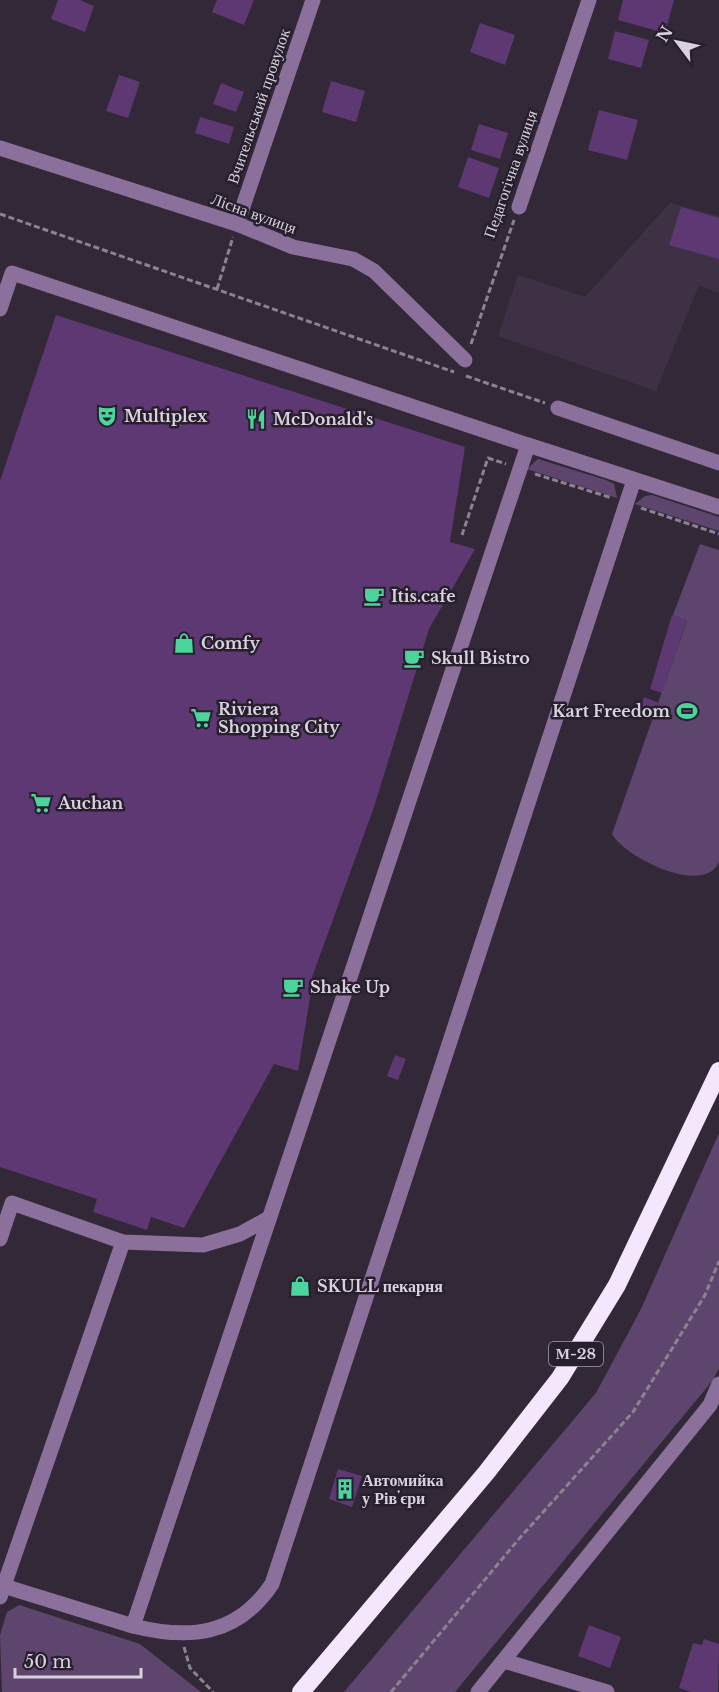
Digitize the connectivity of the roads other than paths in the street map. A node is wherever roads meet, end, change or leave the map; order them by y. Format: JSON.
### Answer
{"nodes":[{"id":1,"x":313,"y":0,"type":"edge"},
{"id":2,"x":589,"y":0,"type":"edge"},
{"id":3,"x":0,"y":148,"type":"edge"},
{"id":4,"x":519,"y":207,"type":"road end"},
{"id":5,"x":237,"y":224,"type":"junction"},
{"id":6,"x":0,"y":309,"type":"edge"},
{"id":7,"x":465,"y":360,"type":"road end"},
{"id":8,"x":558,"y":408,"type":"road end"},
{"id":9,"x":528,"y":445,"type":"junction"},
{"id":10,"x":719,"y":463,"type":"edge"},
{"id":11,"x":634,"y":480,"type":"junction"},
{"id":12,"x":719,"y":507,"type":"edge"},
{"id":13,"x":719,"y":1071,"type":"edge"},
{"id":14,"x":267,"y":1219,"type":"junction"},
{"id":15,"x":0,"y":1239,"type":"edge"},
{"id":16,"x":123,"y":1242,"type":"junction"},
{"id":17,"x":719,"y":1384,"type":"edge"},
{"id":18,"x":1,"y":1589,"type":"edge"},
{"id":19,"x":133,"y":1626,"type":"junction"},
{"id":20,"x":504,"y":1661,"type":"junction"},
{"id":21,"x":301,"y":1692,"type":"edge"},
{"id":22,"x":478,"y":1692,"type":"edge"},
{"id":23,"x":607,"y":1692,"type":"edge"}],
"edges":[{"from":1,"to":5,"type":"street","name":"Вчительський провулок"},
{"from":2,"to":4,"type":"street","name":"Педагогічна вулиця"},
{"from":3,"to":5,"type":"street","name":"Лісна вулиця"},
{"from":5,"to":7,"type":"street","name":"Лісна вулиця"},
{"from":6,"to":9,"type":"street"},
{"from":8,"to":10,"type":"street"},
{"from":9,"to":11,"type":"street"},
{"from":9,"to":14,"type":"street"},
{"from":11,"to":12,"type":"street"},
{"from":11,"to":19,"type":"street"},
{"from":13,"to":21,"type":"highway","number":"М-28"},
{"from":14,"to":16,"type":"street"},
{"from":14,"to":19,"type":"street"},
{"from":15,"to":16,"type":"street"},
{"from":16,"to":18,"type":"street"},
{"from":17,"to":20,"type":"street"},
{"from":18,"to":19,"type":"street"},
{"from":20,"to":22,"type":"street"},
{"from":20,"to":23,"type":"street"}]}
